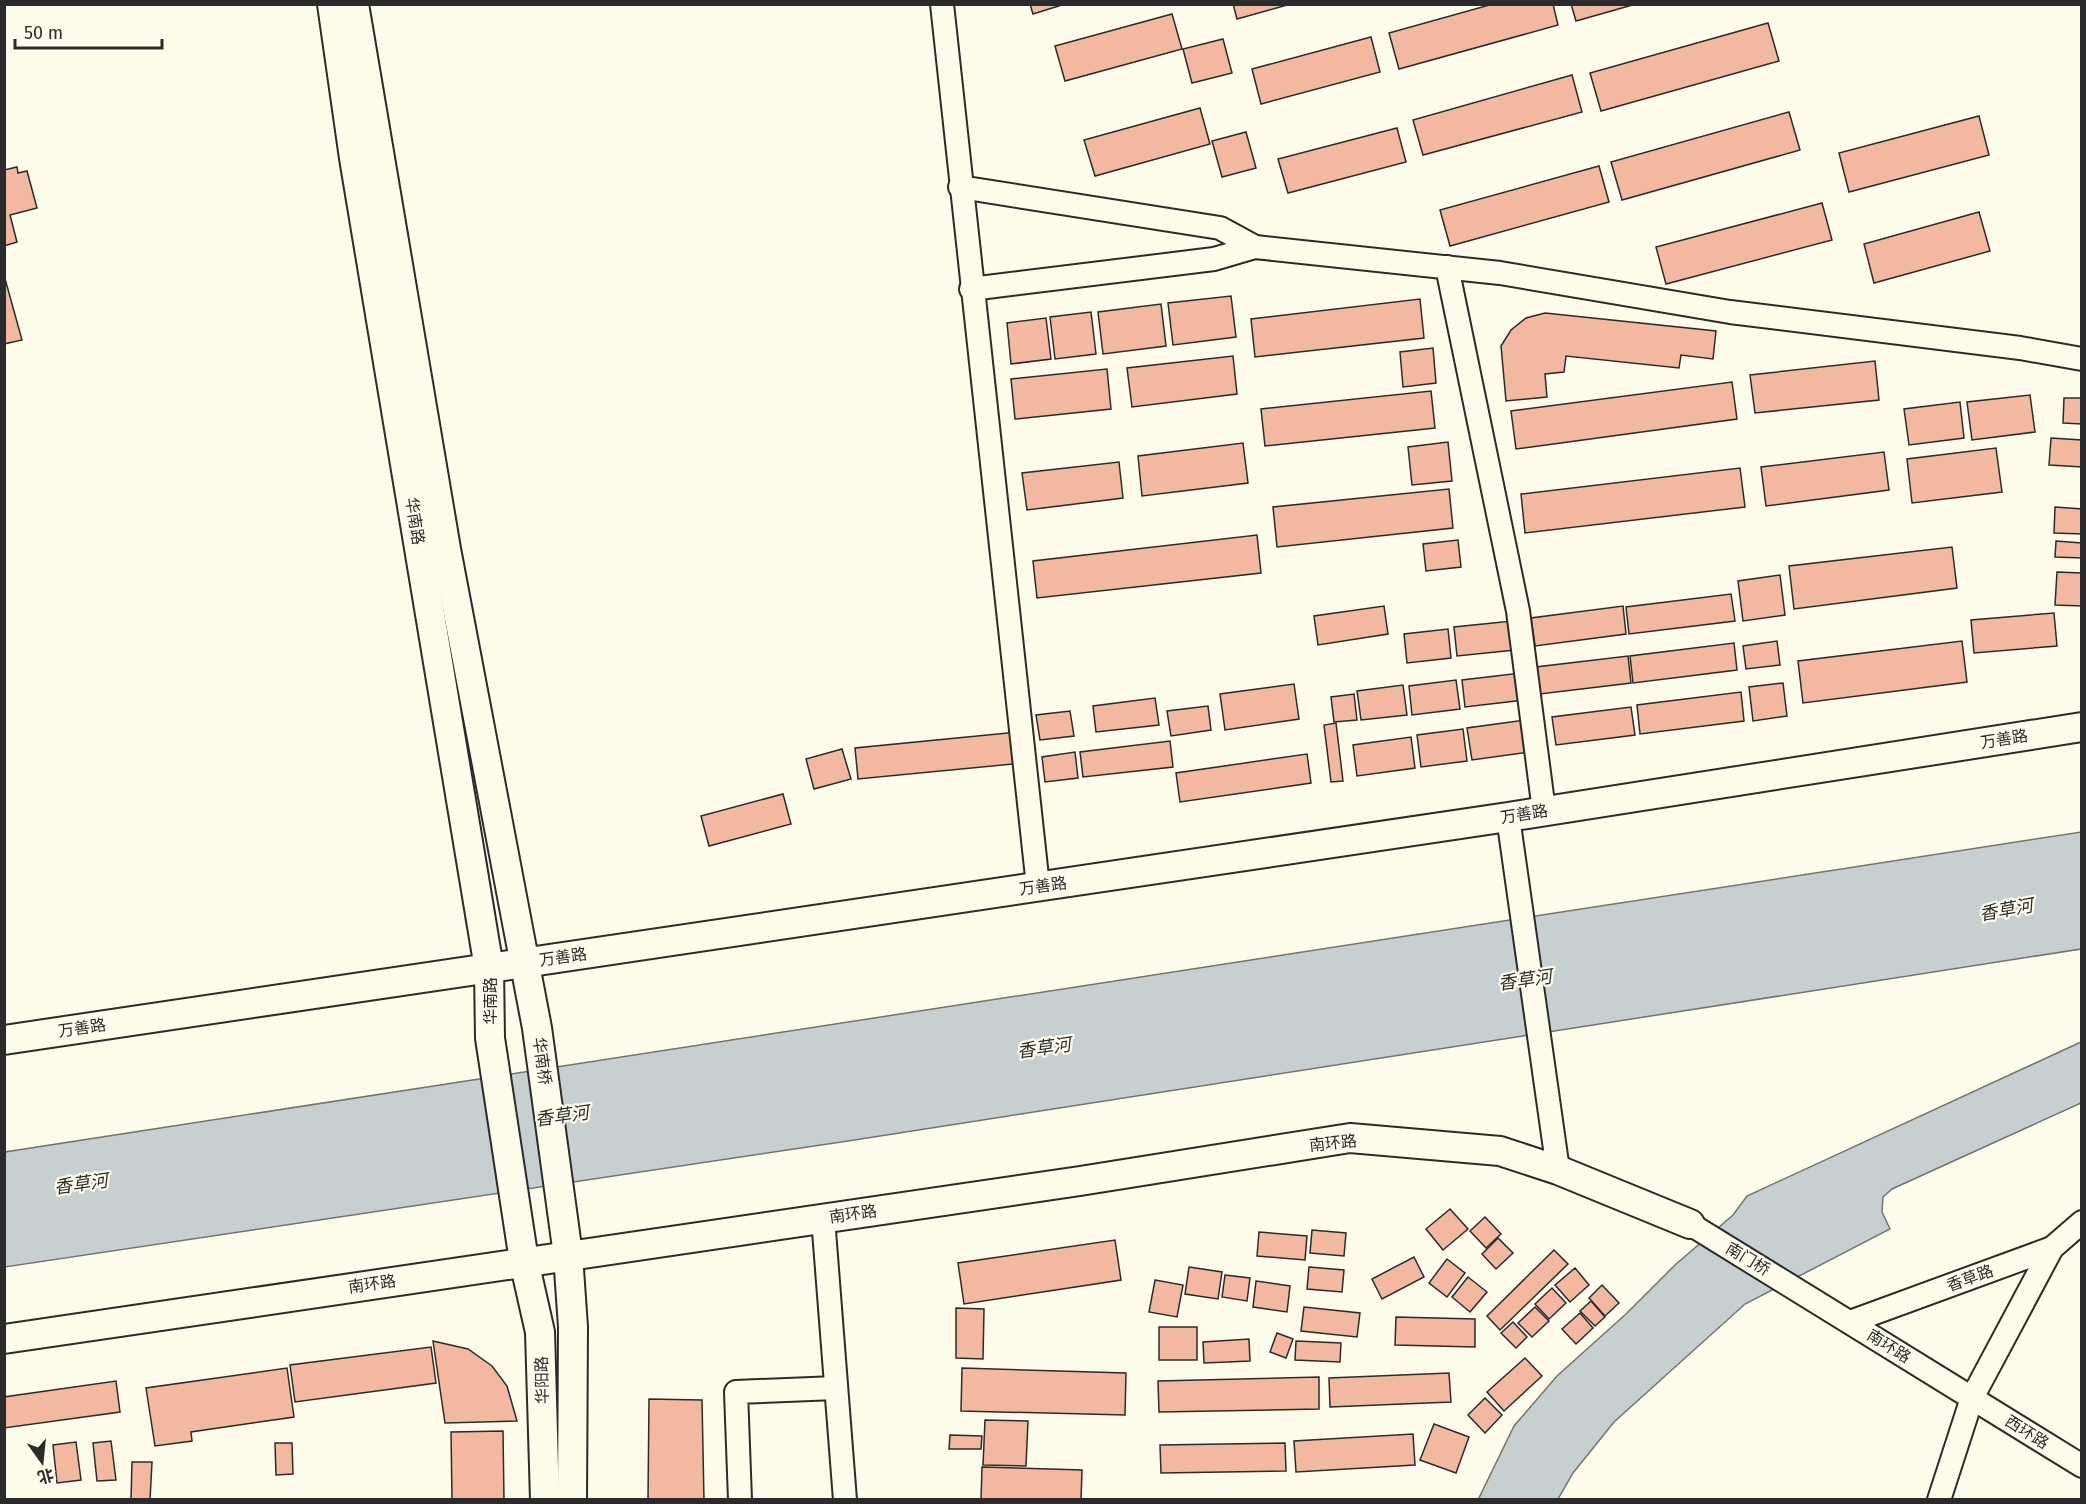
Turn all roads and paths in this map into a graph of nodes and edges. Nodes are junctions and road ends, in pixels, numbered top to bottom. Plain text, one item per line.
1 (332, 4) edge
2 (354, 4) edge
3 (942, 4) edge
4 (960, 187) junction
5 (1255, 247) junction
6 (1447, 267) junction
7 (972, 289) junction
8 (2082, 359) edge
9 (2082, 727) edge
10 (1544, 811) junction
11 (1508, 816) junction
12 (1038, 886) junction
13 (525, 963) junction
14 (489, 968) junction
15 (537, 1028) joint
16 (4, 1040) edge
17 (1558, 1170) junction
18 (823, 1218) junction
19 (2082, 1222) edge
20 (1690, 1224) joint
21 (2052, 1248) junction
22 (568, 1255) junction
23 (524, 1261) junction
24 (1806, 1294) joint
25 (1850, 1322) junction
26 (4, 1339) edge
27 (836, 1388) junction
28 (1972, 1398) junction
29 (2082, 1466) edge
30 (545, 1500) edge
31 (572, 1500) edge
32 (740, 1500) edge
33 (845, 1500) edge
34 (1939, 1500) edge

1 - 14 main road, 华南路
2 - 13 main road, 华南路
3 - 4 street
4 - 5 street
4 - 7 street
5 - 6 street
5 - 7 street
6 - 8 street
6 - 10 street
7 - 12 street
9 - 10 main road, 万善路
10 - 11 main road, 万善路
11 - 12 main road, 万善路
11 - 17 street
12 - 13 main road, 万善路
13 - 14 main road, 万善路
13 - 15 main road, 华南路
14 - 16 main road, 万善路
14 - 23 main road, 华南路
15 - 22 main road, 华南桥
17 - 18 main road, 南环路
17 - 20 main road, 南环路
18 - 22 main road, 南环路
18 - 27 street
19 - 21 street, 香草路
20 - 24 street, 南门桥
21 - 25 street, 香草路
21 - 28 street
22 - 23 main road, 南环路
22 - 31 main road
23 - 26 main road, 南环路
23 - 30 main road, 华阳路
24 - 25 street, 南环路
25 - 28 street, 南环路
27 - 32 street
27 - 33 street
28 - 29 street, 西环路
28 - 34 street

